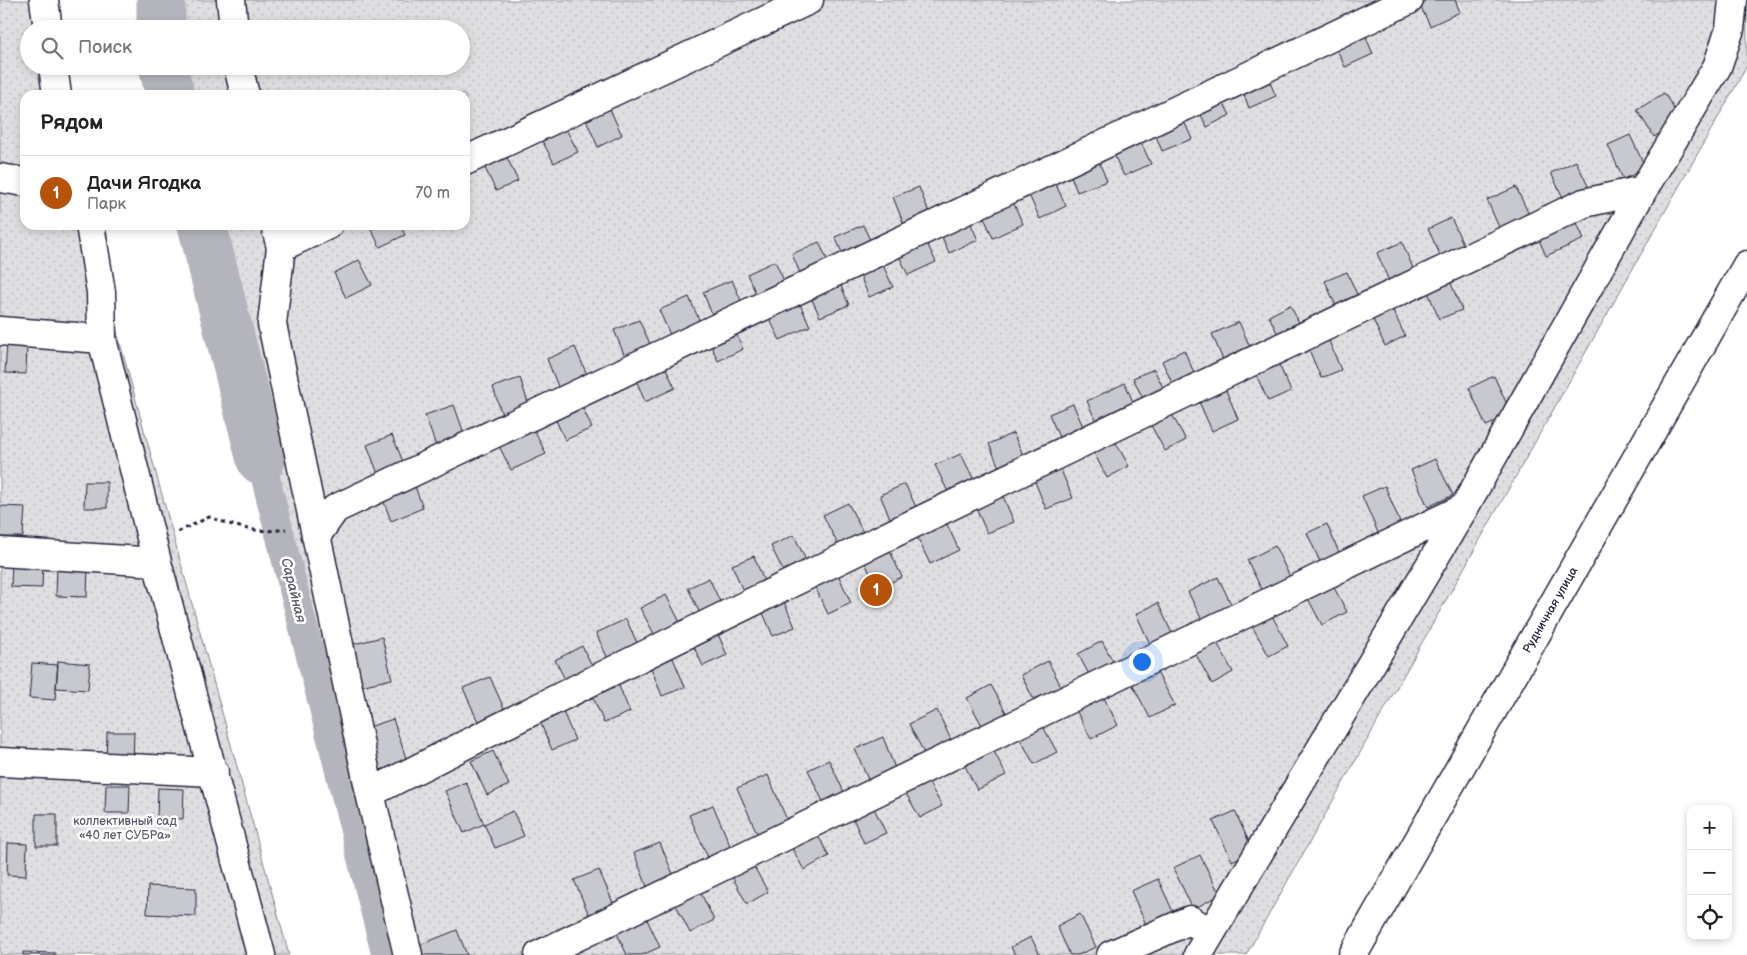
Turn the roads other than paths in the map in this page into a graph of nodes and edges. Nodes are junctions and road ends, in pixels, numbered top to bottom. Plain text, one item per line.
1 (44, 0) edge
2 (809, 0) edge
3 (1408, 0) edge
4 (1733, 0) edge
5 (47, 20) edge
6 (54, 75) edge
7 (240, 75) edge
8 (56, 90) edge
9 (244, 90) edge
10 (470, 159) edge
11 (0, 178) edge
12 (20, 181) edge
13 (1644, 190) junction
14 (91, 230) edge
15 (305, 230) edge
16 (278, 236) edge
17 (1747, 265) edge
18 (0, 331) edge
19 (102, 339) junction
20 (1464, 508) junction
21 (316, 536) junction
22 (0, 552) edge
23 (157, 562) junction
24 (0, 762) edge
25 (214, 772) junction
26 (370, 793) junction
27 (1205, 944) edge
28 (261, 955) edge
29 (408, 955) edge
30 (539, 955) edge
31 (1110, 955) edge
32 (1353, 955) edge

1 - 5 main road
2 - 10 main road
3 - 21 main road
4 - 13 main road
6 - 8 main road
7 - 9 main road
11 - 12 main road
13 - 20 main road
13 - 26 main road
14 - 19 main road
15 - 16 main road
16 - 21 main road
17 - 32 main road, Рудничная улица
18 - 19 main road
19 - 23 main road
20 - 27 main road
20 - 30 main road
21 - 26 main road
22 - 23 main road
23 - 25 main road
24 - 25 main road
25 - 28 main road
26 - 29 main road
27 - 31 main road

